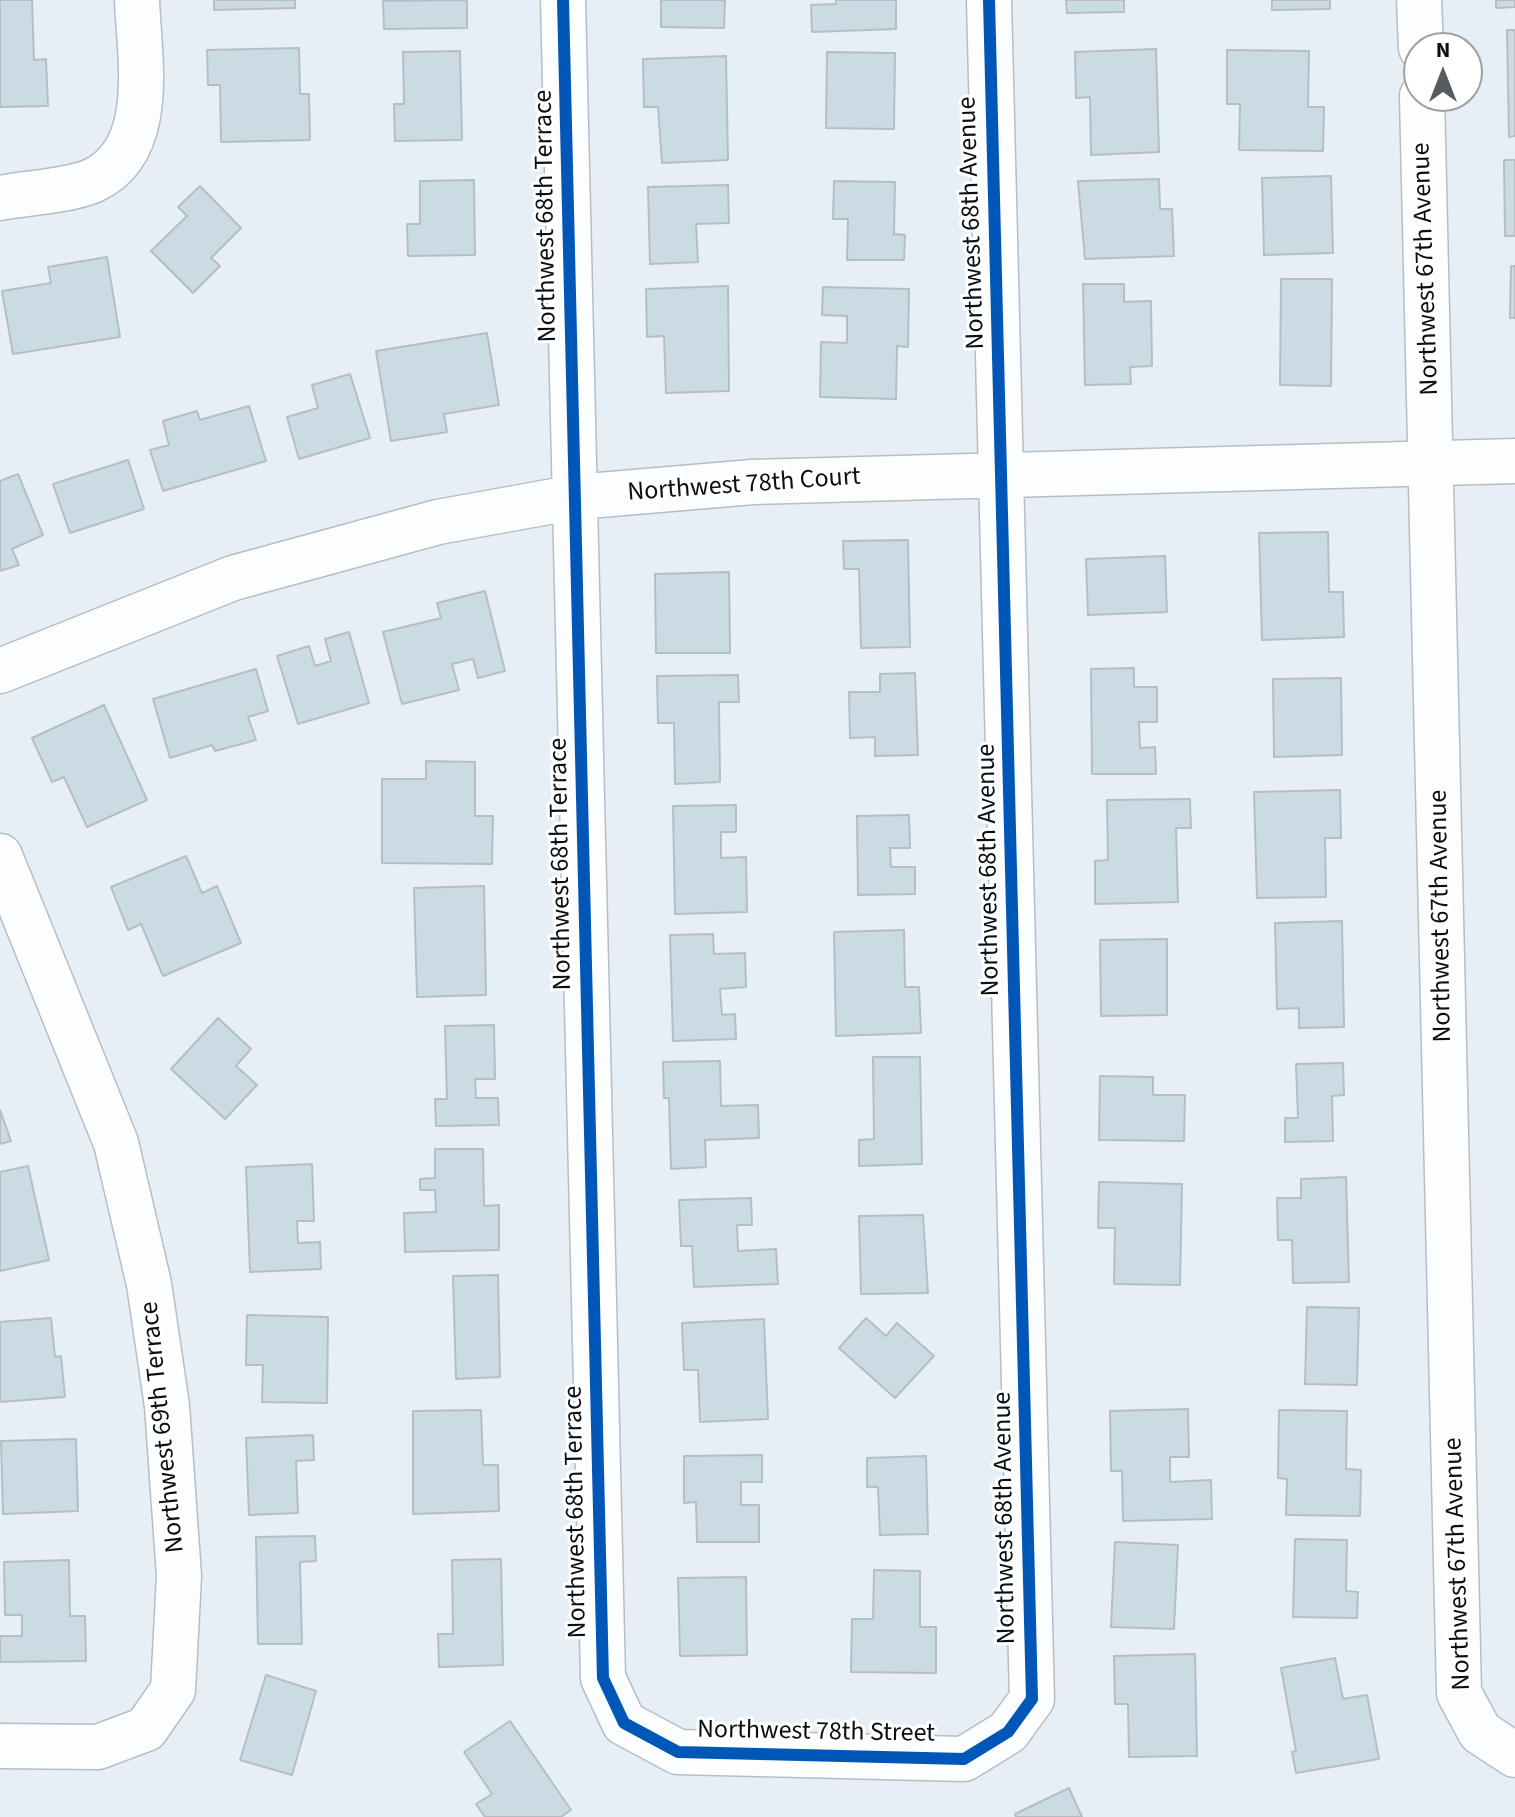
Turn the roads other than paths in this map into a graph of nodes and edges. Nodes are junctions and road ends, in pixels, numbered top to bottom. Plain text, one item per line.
1 (137, 0) edge
2 (563, 0) edge
3 (989, 0) edge
4 (1419, 0) edge
5 (1420, 32) edge
6 (1422, 112) edge
7 (0, 198) edge
8 (1432, 461) junction
9 (1515, 461) edge
10 (1002, 474) junction
11 (576, 497) junction
12 (0, 671) edge
13 (0, 856) edge
14 (624, 1723) joint
15 (1008, 1732) joint
16 (1498, 1743) edge
17 (0, 1746) edge

1 - 7 street
2 - 11 street, Northwest 68th Terrace
3 - 10 street, Northwest 68th Avenue
4 - 5 street
6 - 8 street, Northwest 67th Avenue
8 - 9 street, Northwest 78th Court
8 - 10 street, Northwest 78th Court
8 - 16 street, Northwest 67th Avenue
10 - 11 street, Northwest 78th Court
10 - 15 street, Northwest 68th Avenue
11 - 12 street, Northwest 78th Court
11 - 14 street, Northwest 68th Terrace
13 - 17 street, Northwest 69th Terrace
14 - 15 street, Northwest 78th Street

